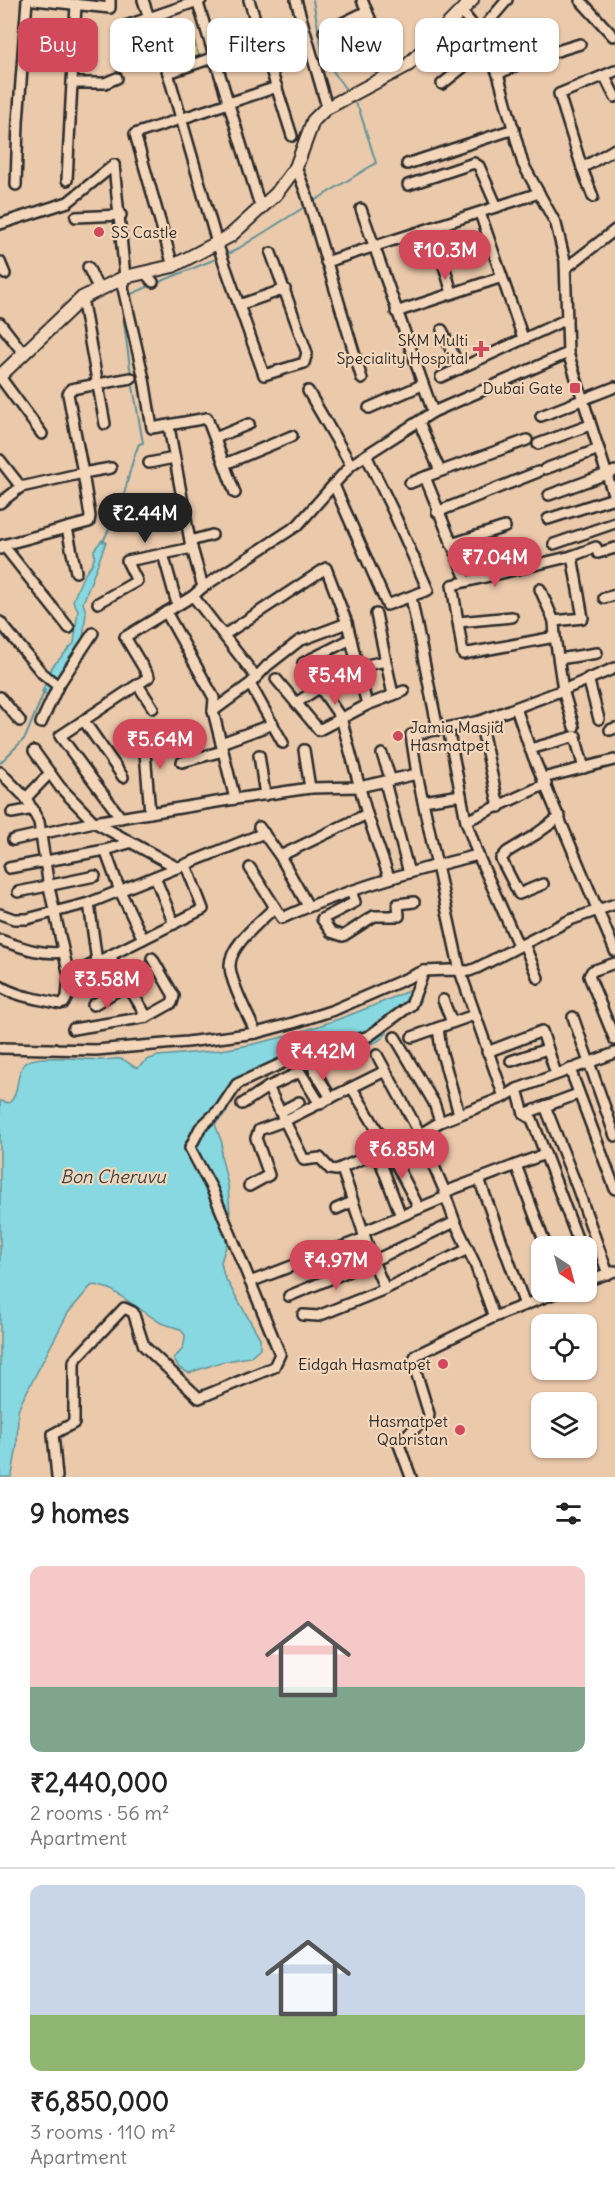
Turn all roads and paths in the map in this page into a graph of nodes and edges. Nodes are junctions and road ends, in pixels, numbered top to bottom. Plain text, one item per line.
1 (27, 0) edge
2 (34, 0) edge
3 (110, 0) edge
4 (143, 0) edge
5 (198, 0) edge
6 (249, 0) edge
7 (296, 0) edge
8 (362, 0) edge
9 (472, 0) edge
10 (507, 0) edge
11 (580, 0) edge
12 (76, 4) junction
13 (367, 11) junction
14 (462, 12) junction
15 (149, 18) edge
16 (152, 18) edge
17 (353, 18) edge
18 (467, 18) edge
19 (492, 18) edge
20 (207, 30) edge
21 (613, 36) dead end
22 (580, 44) dead end
23 (559, 50) edge
24 (207, 60) edge
25 (615, 71) edge
26 (220, 72) edge
27 (457, 72) edge
28 (502, 72) edge
29 (168, 73) joint
30 (393, 74) junction
31 (498, 74) joint
32 (605, 77) junction
33 (117, 78) dead end
34 (72, 83) junction
35 (442, 84) dead end
36 (277, 87) junction
37 (615, 98) edge
38 (230, 103) junction
39 (331, 106) junction
40 (180, 121) junction
41 (514, 129) junction
42 (292, 136) dead end
43 (615, 150) edge
44 (407, 164) dead end
45 (296, 167) junction
46 (582, 168) junction
47 (67, 180) dead end
48 (16, 185) dead end
49 (408, 185) dead end
50 (539, 193) junction
51 (593, 197) dead end
52 (260, 206) junction
53 (497, 207) junction
54 (361, 209) dead end
55 (480, 213) junction
56 (121, 215) junction
57 (76, 218) dead end
58 (0, 224) edge
59 (433, 228) junction
60 (615, 230) edge
61 (218, 248) junction
62 (373, 248) junction
63 (272, 252) dead end
64 (0, 262) edge
65 (326, 262) junction
66 (173, 266) junction
67 (88, 267) dead end
68 (566, 268) junction
69 (5, 273) dead end
70 (501, 277) junction
71 (124, 283) junction
72 (285, 289) junction
73 (99, 290) junction
74 (452, 293) junction
75 (82, 298) junction
76 (239, 305) junction
77 (396, 312) junction
78 (567, 319) junction
79 (0, 323) edge
80 (442, 330) dead end
81 (523, 339) junction
82 (568, 352) junction
83 (24, 354) junction
84 (460, 369) junction
85 (0, 377) edge
86 (441, 377) dead end
87 (131, 378) dead end
88 (362, 379) dead end
89 (98, 384) junction
90 (422, 385) junction
91 (388, 387) dead end
92 (615, 387) edge
93 (308, 391) dead end
94 (392, 398) junction
95 (583, 400) junction
96 (369, 408) dead end
97 (433, 412) junction
98 (541, 417) dead end
99 (419, 422) junction
100 (105, 424) dead end
101 (249, 424) dead end
102 (590, 425) junction
103 (169, 427) junction
104 (42, 434) dead end
105 (292, 436) dead end
106 (215, 438) junction
107 (527, 440) dead end
108 (538, 444) dead end
109 (599, 449) junction
110 (366, 455) junction
111 (174, 458) junction
112 (0, 460) edge
113 (149, 463) dead end
114 (225, 464) junction
115 (351, 465) junction
116 (111, 468) dead end
117 (440, 471) junction
118 (611, 472) edge
119 (83, 473) junction
120 (425, 477) junction
121 (410, 483) dead end
122 (334, 485) junction
123 (21, 487) junction
124 (235, 493) dead end
125 (549, 495) dead end
126 (615, 499) edge
127 (183, 502) junction
128 (0, 503) edge
129 (138, 510) dead end
130 (437, 512) junction
131 (548, 519) dead end
132 (615, 523) edge
133 (505, 527) dead end
134 (67, 528) junction
135 (212, 535) dead end
136 (452, 544) junction
137 (554, 544) dead end
138 (191, 545) junction
139 (2, 547) edge
140 (615, 548) edge
141 (163, 554) junction
142 (572, 555) junction
143 (76, 572) dead end
144 (464, 574) dead end
145 (203, 587) junction
146 (540, 589) dead end
147 (615, 595) edge
148 (193, 596) junction
149 (411, 597) junction
150 (604, 598) dead end
151 (98, 603) dead end
152 (177, 604) junction
153 (166, 612) junction
154 (376, 614) dead end
155 (512, 617) dead end
156 (554, 621) junction
157 (0, 622) edge
158 (458, 622) junction
159 (347, 623) junction
160 (69, 628) dead end
161 (93, 633) dead end
162 (224, 635) junction
163 (555, 637) junction
164 (351, 639) junction
165 (597, 653) dead end
166 (559, 659) junction
167 (385, 661) junction
168 (358, 667) junction
169 (615, 668) edge
170 (588, 678) junction
171 (276, 679) dead end
172 (253, 681) junction
173 (138, 685) junction
174 (58, 686) junction
175 (319, 688) junction
176 (563, 690) junction
177 (404, 691) dead end
178 (393, 695) junction
179 (0, 697) edge
180 (297, 703) junction
181 (367, 705) junction
182 (153, 708) dead end
183 (516, 708) junction
184 (213, 711) junction
185 (341, 718) junction
186 (599, 719) dead end
187 (20, 721) dead end
188 (84, 721) junction
189 (480, 721) junction
190 (41, 723) dead end
191 (273, 724) junction
192 (143, 728) dead end
193 (448, 728) junction
194 (438, 730) junction
195 (575, 734) junction
196 (283, 743) dead end
197 (222, 747) junction
198 (530, 748) junction
199 (304, 750) dead end
200 (34, 751) dead end
201 (382, 754) dead end
202 (259, 755) dead end
203 (615, 761) edge
204 (182, 762) dead end
205 (584, 768) junction
206 (50, 773) junction
207 (417, 774) junction
208 (123, 777) dead end
209 (2, 778) edge
210 (388, 781) junction
211 (544, 781) junction
212 (359, 787) junction
213 (310, 789) junction
214 (266, 795) junction
215 (461, 795) junction
216 (26, 798) junction
217 (235, 799) junction
218 (423, 801) junction
219 (499, 807) junction
220 (33, 809) junction
221 (12, 813) dead end
222 (150, 813) junction
223 (366, 814) junction
224 (560, 817) junction
225 (121, 818) junction
226 (466, 821) junction
227 (94, 822) junction
228 (41, 834) junction
229 (14, 840) dead end
230 (129, 843) junction
231 (105, 850) junction
232 (478, 855) junction
233 (280, 856) junction
234 (45, 860) junction
235 (437, 864) junction
236 (182, 866) junction
237 (9, 868) dead end
238 (250, 868) dead end
239 (409, 873) junction
240 (95, 876) dead end
241 (154, 877) junction
242 (389, 877) junction
243 (543, 884) dead end
244 (49, 887) junction
245 (120, 891) junction
246 (351, 891) junction
247 (18, 892) dead end
248 (414, 902) dead end
249 (89, 903) junction
250 (615, 904) edge
251 (308, 906) junction
252 (275, 907) junction
253 (599, 910) junction
254 (54, 912) junction
255 (0, 914) edge
256 (174, 924) junction
257 (0, 939) edge
258 (143, 939) junction
259 (521, 945) junction
260 (615, 951) edge
261 (63, 952) junction
262 (110, 956) junction
263 (152, 958) dead end
264 (97, 962) junction
265 (615, 963) edge
266 (424, 971) junction
267 (460, 971) junction
268 (69, 976) junction
269 (538, 978) dead end
270 (127, 985) junction
271 (0, 986) edge
272 (443, 1000) dead end
273 (93, 1005) dead end
274 (474, 1015) junction
275 (147, 1017) junction
276 (573, 1017) dead end
277 (452, 1022) junction
278 (438, 1028) junction
279 (73, 1029) dead end
280 (256, 1033) junction
281 (395, 1037) dead end
282 (412, 1037) dead end
283 (615, 1040) edge
284 (0, 1048) edge
285 (546, 1049) junction
286 (487, 1052) junction
287 (615, 1053) edge
288 (377, 1055) dead end
289 (511, 1061) dead end
290 (589, 1062) junction
291 (570, 1069) junction
292 (314, 1070) dead end
293 (386, 1071) junction
294 (556, 1074) junction
295 (268, 1087) junction
296 (352, 1088) junction
297 (517, 1089) junction
298 (578, 1094) junction
299 (504, 1097) junction
300 (331, 1098) junction
301 (299, 1102) dead end
302 (242, 1104) dead end
303 (320, 1104) junction
304 (545, 1106) junction
305 (459, 1114) junction
306 (524, 1114) junction
307 (282, 1117) junction
308 (440, 1122) junction
309 (420, 1134) junction
310 (615, 1136) edge
311 (388, 1148) junction
312 (377, 1153) junction
313 (545, 1154) junction
314 (516, 1165) junction
315 (342, 1169) junction
316 (479, 1179) junction
317 (249, 1186) dead end
318 (615, 1189) edge
319 (445, 1194) junction
320 (352, 1202) junction
321 (419, 1208) junction
322 (336, 1209) dead end
323 (401, 1216) junction
324 (454, 1222) junction
325 (364, 1235) junction
326 (542, 1236) edge
327 (576, 1236) edge
328 (468, 1249) junction
329 (373, 1261) junction
330 (611, 1273) edge
331 (250, 1282) junction
332 (385, 1289) junction
333 (289, 1296) dead end
334 (533, 1302) edge
335 (525, 1305) junction
336 (303, 1315) dead end
337 (494, 1317) junction
338 (57, 1477) edge
339 (411, 1477) edge

1 - 48 street
2 - 12 street
3 - 12 street
4 - 15 street
5 - 16 street
5 - 20 street
6 - 36 street
7 - 39 street
8 - 13 street
9 - 14 main road
10 - 19 street
11 - 21 street
12 - 34 street
13 - 17 street
13 - 30 street
14 - 18 street
14 - 30 main road
22 - 23 street
24 - 29 street
25 - 32 street
26 - 38 street
27 - 35 street
28 - 31 street
29 - 40 street
30 - 39 main road
31 - 41 street
32 - 37 street
32 - 46 street
33 - 34 street
34 - 47 street
36 - 38 street
36 - 42 street
38 - 40 street
38 - 52 street
39 - 45 main road
40 - 61 street
40 - 66 street
41 - 44 street
41 - 50 street
43 - 46 street
45 - 52 main road
45 - 65 street
46 - 51 street
49 - 53 street
50 - 53 street
50 - 68 street
52 - 61 main road
53 - 55 street
54 - 62 street
55 - 59 street
55 - 70 street
56 - 57 street
56 - 58 street
56 - 71 street
59 - 62 street
59 - 74 street
60 - 68 street
61 - 66 main road
61 - 76 street
62 - 65 street
62 - 77 street
63 - 72 street
64 - 69 street
65 - 88 street
66 - 71 main road
67 - 73 street
68 - 78 street
70 - 74 street
70 - 81 street
71 - 73 main road
71 - 103 street
72 - 76 street
72 - 76 street
73 - 75 main road
74 - 77 street
75 - 83 main road
75 - 89 street
77 - 90 street
78 - 81 street
78 - 82 street
79 - 83 street
80 - 84 street
81 - 84 street
82 - 95 street
82 - 97 street
83 - 85 main road
84 - 86 street
85 - 104 street
87 - 89 street
89 - 100 street
89 - 119 street
90 - 94 street
90 - 97 street
91 - 94 street
92 - 95 street
93 - 115 street
94 - 96 street
95 - 98 street
95 - 102 street
97 - 99 street
99 - 110 street
99 - 117 street
101 - 106 street
102 - 108 street
102 - 109 street
103 - 106 street
103 - 111 street
105 - 114 street
106 - 114 street
107 - 117 street
109 - 118 street
109 - 130 street
110 - 115 street
110 - 149 street
111 - 113 street
111 - 127 street
112 - 123 street
114 - 124 street
115 - 122 street
116 - 119 street
117 - 120 street
118 - 125 street
118 - 126 street
119 - 123 street
119 - 134 street
120 - 121 street
120 - 130 street
122 - 145 street
122 - 149 street
123 - 128 street
126 - 131 street
127 - 129 street
127 - 138 street
130 - 136 street
132 - 137 street
133 - 136 street
134 - 139 street
134 - 143 street
135 - 138 street
136 - 144 street
138 - 141 street
138 - 145 street
139 - 160 street
140 - 142 street
141 - 151 street
141 - 152 street
142 - 156 street
142 - 158 street
145 - 148 street
146 - 156 street
147 - 150 street
148 - 152 street
148 - 162 street
149 - 194 street
152 - 153 street
153 - 173 street
153 - 184 street
154 - 167 street
155 - 158 street
156 - 163 street
157 - 174 street
158 - 163 street
159 - 162 street
159 - 164 street
159 - 172 street
161 - 174 street
162 - 172 street
163 - 166 street
164 - 168 street
164 - 175 street
165 - 166 street
166 - 176 street
167 - 168 street
167 - 178 street
168 - 175 street
168 - 181 street
169 - 170 street
170 - 176 street
170 - 186 street
171 - 180 street
172 - 184 street
172 - 191 street
173 - 182 street
173 - 188 street
174 - 190 street
175 - 180 street
175 - 185 street
176 - 183 street
176 - 195 street
177 - 178 street
178 - 181 street
179 - 187 street
180 - 185 street
181 - 185 street
183 - 189 street
183 - 198 street
184 - 197 street
185 - 212 street
188 - 208 street
188 - 225 street
189 - 193 street
189 - 219 street
191 - 196 street
191 - 197 street
192 - 222 street
193 - 194 street
193 - 215 street
194 - 207 street
195 - 198 street
195 - 205 street
197 - 204 street
197 - 217 street
198 - 211 street
199 - 213 street
200 - 206 street
201 - 210 street
202 - 214 street
203 - 205 street
205 - 211 street
206 - 216 street
206 - 227 street
207 - 210 street
207 - 218 street
209 - 216 street
210 - 212 street
210 - 239 street
211 - 219 street
211 - 224 street
212 - 213 street
212 - 223 street
213 - 214 street
214 - 217 street
215 - 218 street
215 - 226 street
216 - 220 street
217 - 222 street
218 - 235 street
219 - 226 street
220 - 221 street
220 - 228 street
222 - 225 street
223 - 233 street
223 - 242 street
224 - 243 street
224 - 253 street
225 - 227 street
226 - 232 street
227 - 228 street
227 - 230 street
228 - 229 street
228 - 234 street
230 - 231 street
230 - 236 street
231 - 234 street
231 - 245 street
232 - 235 street
232 - 259 street
233 - 236 street
233 - 251 street
234 - 237 street
234 - 244 street
235 - 239 street
235 - 267 street
236 - 241 street
236 - 256 street
238 - 252 street
239 - 242 street
240 - 244 street
241 - 245 street
241 - 256 street
242 - 246 street
244 - 247 street
244 - 254 street
245 - 249 street
245 - 258 street
246 - 248 street
246 - 251 street
249 - 254 street
249 - 264 street
250 - 253 street
251 - 252 street
252 - 280 street
253 - 259 street
253 - 260 street
254 - 255 street
254 - 261 street
256 - 258 street
257 - 261 street
258 - 262 street
259 - 267 street
259 - 269 street
261 - 268 street
262 - 264 street
262 - 270 street
263 - 275 street
264 - 268 street
265 - 283 street
266 - 267 street
266 - 280 street
266 - 331 street
267 - 274 street
268 - 271 street
270 - 273 street
270 - 275 street
272 - 277 street
274 - 277 street
274 - 286 street
275 - 279 street
276 - 290 street
277 - 278 street
278 - 282 street
278 - 305 street
280 - 284 street
281 - 308 street
285 - 286 street
285 - 289 street
285 - 294 street
286 - 299 street
287 - 290 street
288 - 293 street
290 - 291 street
290 - 310 street
291 - 294 street
291 - 298 street
292 - 300 street
293 - 296 street
293 - 309 street
294 - 297 street
295 - 302 street
295 - 303 street
295 - 307 street
296 - 300 street
296 - 311 street
297 - 299 street
297 - 306 street
298 - 304 street
298 - 318 street
299 - 305 street
300 - 303 street
301 - 307 street
303 - 307 street
304 - 306 street
304 - 330 street
305 - 308 street
306 - 313 street
307 - 315 street
307 - 317 street
308 - 309 street
309 - 311 street
309 - 319 street
311 - 312 street
311 - 321 street
312 - 315 street
312 - 323 street
313 - 314 street
313 - 327 street
314 - 316 street
314 - 326 street
315 - 320 street
316 - 319 street
316 - 335 street
319 - 321 street
319 - 324 street
320 - 322 street
320 - 325 street
321 - 323 street
323 - 325 street
324 - 328 street
324 - 329 street
325 - 329 street
325 - 331 street
328 - 332 street
328 - 337 street
329 - 332 street
329 - 333 street
331 - 338 street
332 - 336 street
334 - 335 street
335 - 337 street
337 - 339 street

